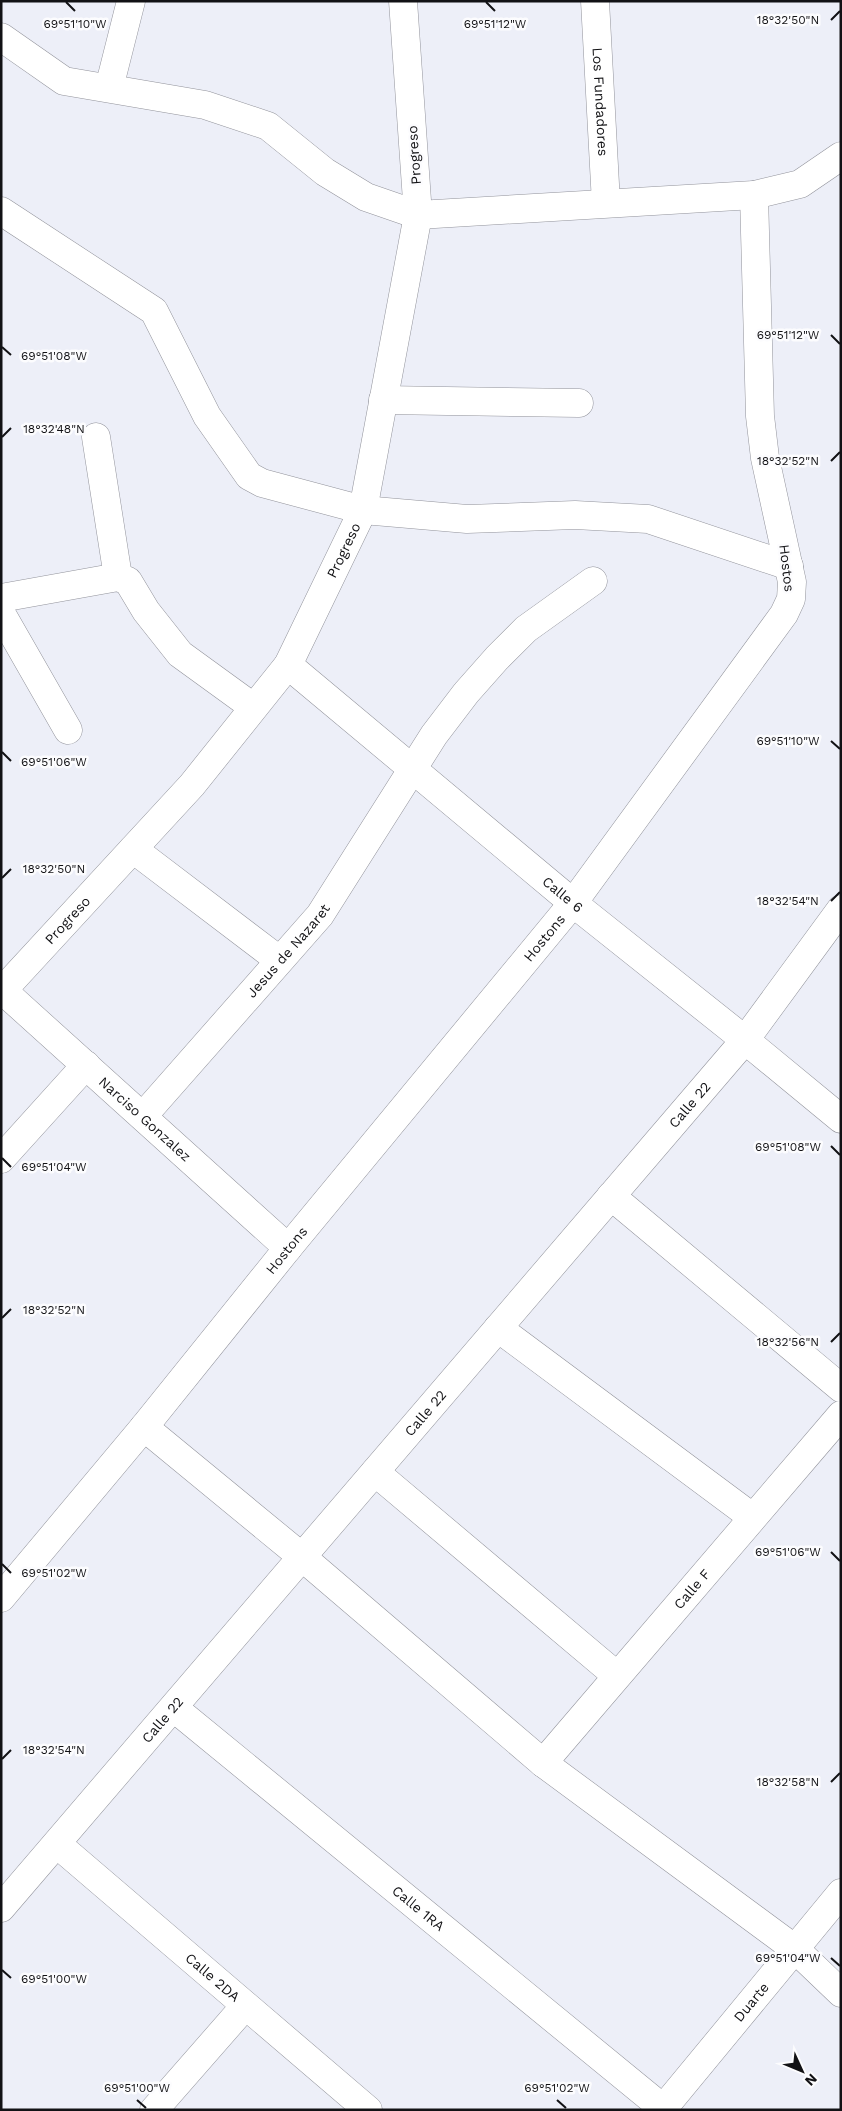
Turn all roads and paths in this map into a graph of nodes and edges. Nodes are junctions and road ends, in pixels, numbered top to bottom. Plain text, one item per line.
1 (131, 1) edge
2 (403, 1) edge
3 (595, 1) edge
4 (1, 37) edge
5 (109, 88) junction
6 (841, 156) edge
7 (754, 195) junction
8 (606, 203) junction
9 (1, 210) edge
10 (418, 216) junction
11 (383, 400) junction
12 (580, 403) dead end
13 (96, 437) dead end
14 (363, 510) junction
15 (789, 566) junction
16 (118, 577) junction
17 (593, 581) dead end
18 (1, 598) edge
19 (1, 613) edge
20 (288, 665) junction
21 (253, 708) junction
22 (68, 730) dead end
23 (412, 770) junction
24 (133, 849) junction
25 (573, 903) junction
26 (841, 910) edge
27 (279, 960) junction
28 (2, 990) edge
29 (745, 1040) junction
30 (86, 1065) junction
31 (143, 1116) junction
32 (841, 1119) edge
33 (1, 1159) edge
34 (611, 1196) junction
35 (288, 1248) junction
36 (498, 1328) junction
37 (841, 1388) edge
38 (841, 1415) edge
39 (144, 1427) junction
40 (375, 1472) junction
41 (752, 1517) junction
42 (302, 1557) junction
43 (1, 1598) edge
44 (616, 1675) junction
45 (174, 1708) junction
46 (542, 1763) junction
47 (57, 1844) junction
48 (841, 1893) edge
49 (1, 1908) edge
50 (795, 1949) junction
51 (841, 1993) edge
52 (246, 2006) junction
53 (663, 2109) edge
54 (154, 2110) edge
55 (368, 2110) edge

1 - 5 street
2 - 10 street, Progreso
3 - 8 street, Los Fundadores
4 - 5 street
5 - 10 street
6 - 7 street
7 - 8 street
7 - 15 street, Hostos
8 - 10 street
9 - 14 street
10 - 11 street, Progreso
11 - 12 street
11 - 14 street, Progreso
13 - 16 street
14 - 15 street
14 - 20 street, Progreso
15 - 25 street, Hostos
16 - 18 street
16 - 21 street
17 - 23 street, Jesus de Nazaret
19 - 22 street
20 - 21 street, Progreso
20 - 23 street, Calle 6
21 - 24 street, Progreso
23 - 25 street, Calle 6
23 - 27 street, Jesus de Nazaret
24 - 27 street
24 - 28 street, Progreso
25 - 29 street, Calle 6
25 - 35 street, Hostons
26 - 29 street, Calle 22
27 - 31 street, Jesus de Nazaret
28 - 30 street, Narciso Gonzalez
29 - 32 street, Calle 6
29 - 34 street, Calle 22
30 - 31 street, Narciso Gonzalez
30 - 33 street
31 - 35 street, Narciso Gonzalez
34 - 36 street, Calle 22
34 - 37 street
35 - 39 street, Hostons
36 - 40 street, Calle 22
36 - 41 street
38 - 41 street, Calle F
39 - 42 street
39 - 43 street, Hostons
40 - 42 street, Calle 22
40 - 44 street
41 - 44 street, Calle F
42 - 45 street, Calle 22
42 - 46 street
44 - 46 street, Calle F
45 - 47 street, Calle 22
45 - 53 street, Calle 1RA
46 - 50 street
47 - 49 street, Calle 22
47 - 52 street, Calle 2DA
48 - 50 street, Duarte
50 - 51 street
50 - 53 street, Duarte
52 - 54 street
52 - 55 street, Calle 2DA

